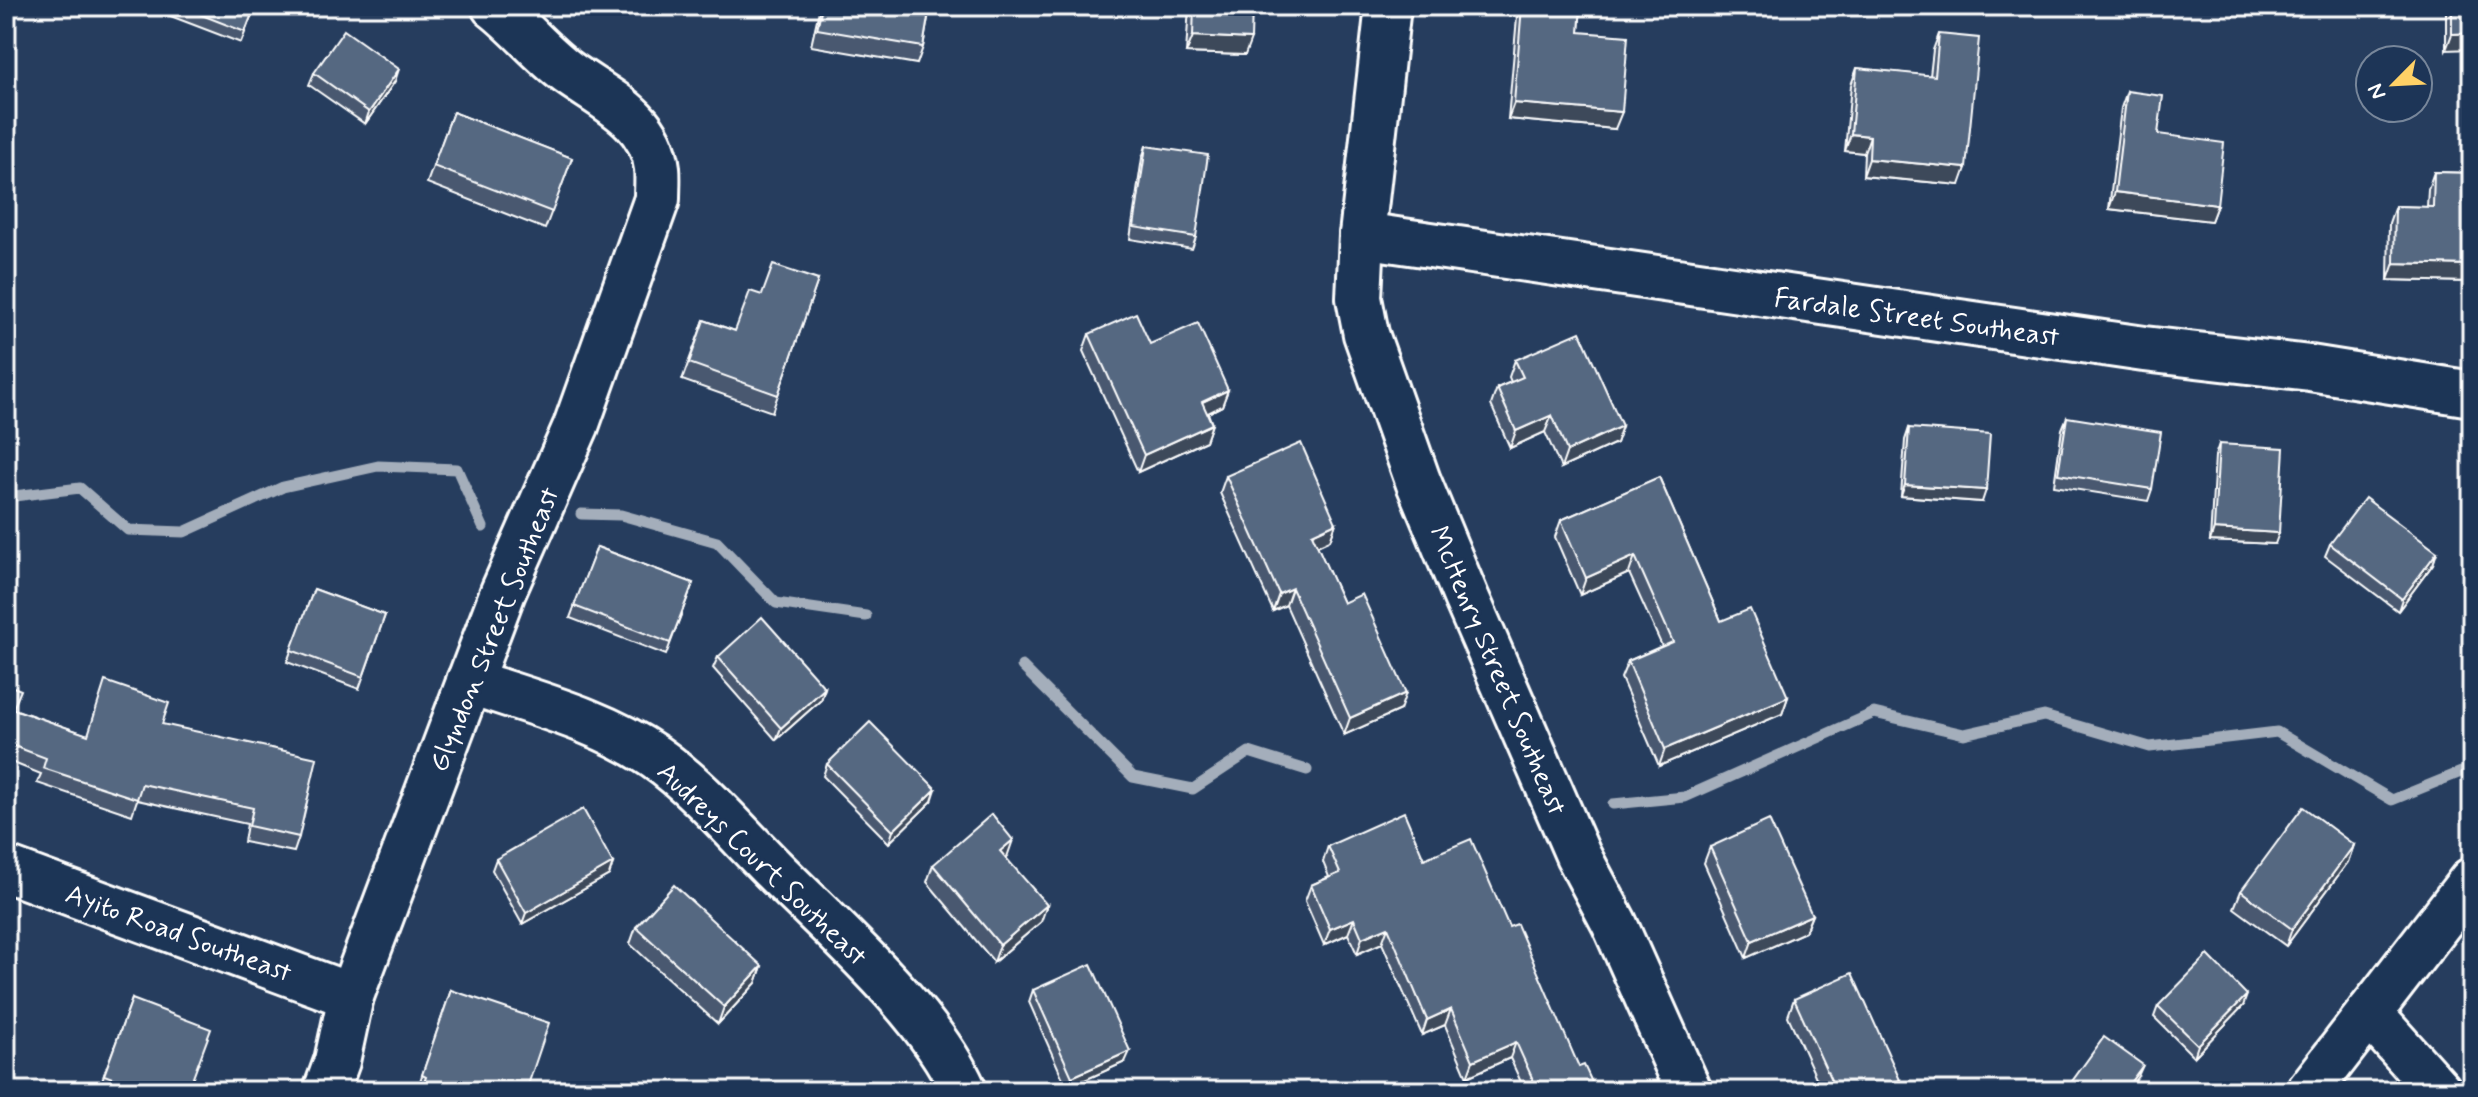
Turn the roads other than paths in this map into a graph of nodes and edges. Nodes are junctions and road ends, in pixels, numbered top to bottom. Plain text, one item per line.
1 (494, 6) edge
2 (1388, 6) edge
3 (1362, 235) junction
4 (2472, 394) edge
5 (469, 681) junction
6 (6, 869) edge
7 (2472, 880) edge
8 (351, 996) junction
9 (2369, 1013) junction
10 (326, 1091) edge
11 (964, 1091) edge
12 (1689, 1091) edge
13 (2309, 1091) edge
14 (2439, 1091) edge

1 - 5 street, Glyndon Street Southeast
2 - 3 street, McHenry Street Southeast
3 - 4 street, Fardale Street Southeast
3 - 12 street, McHenry Street Southeast
5 - 8 street, Glyndon Street Southeast
5 - 11 street, Audreys Court Southeast
6 - 8 street, Ayito Road Southeast
7 - 9 street
8 - 10 street, Glyndon Street Southeast
9 - 13 street
9 - 14 street

